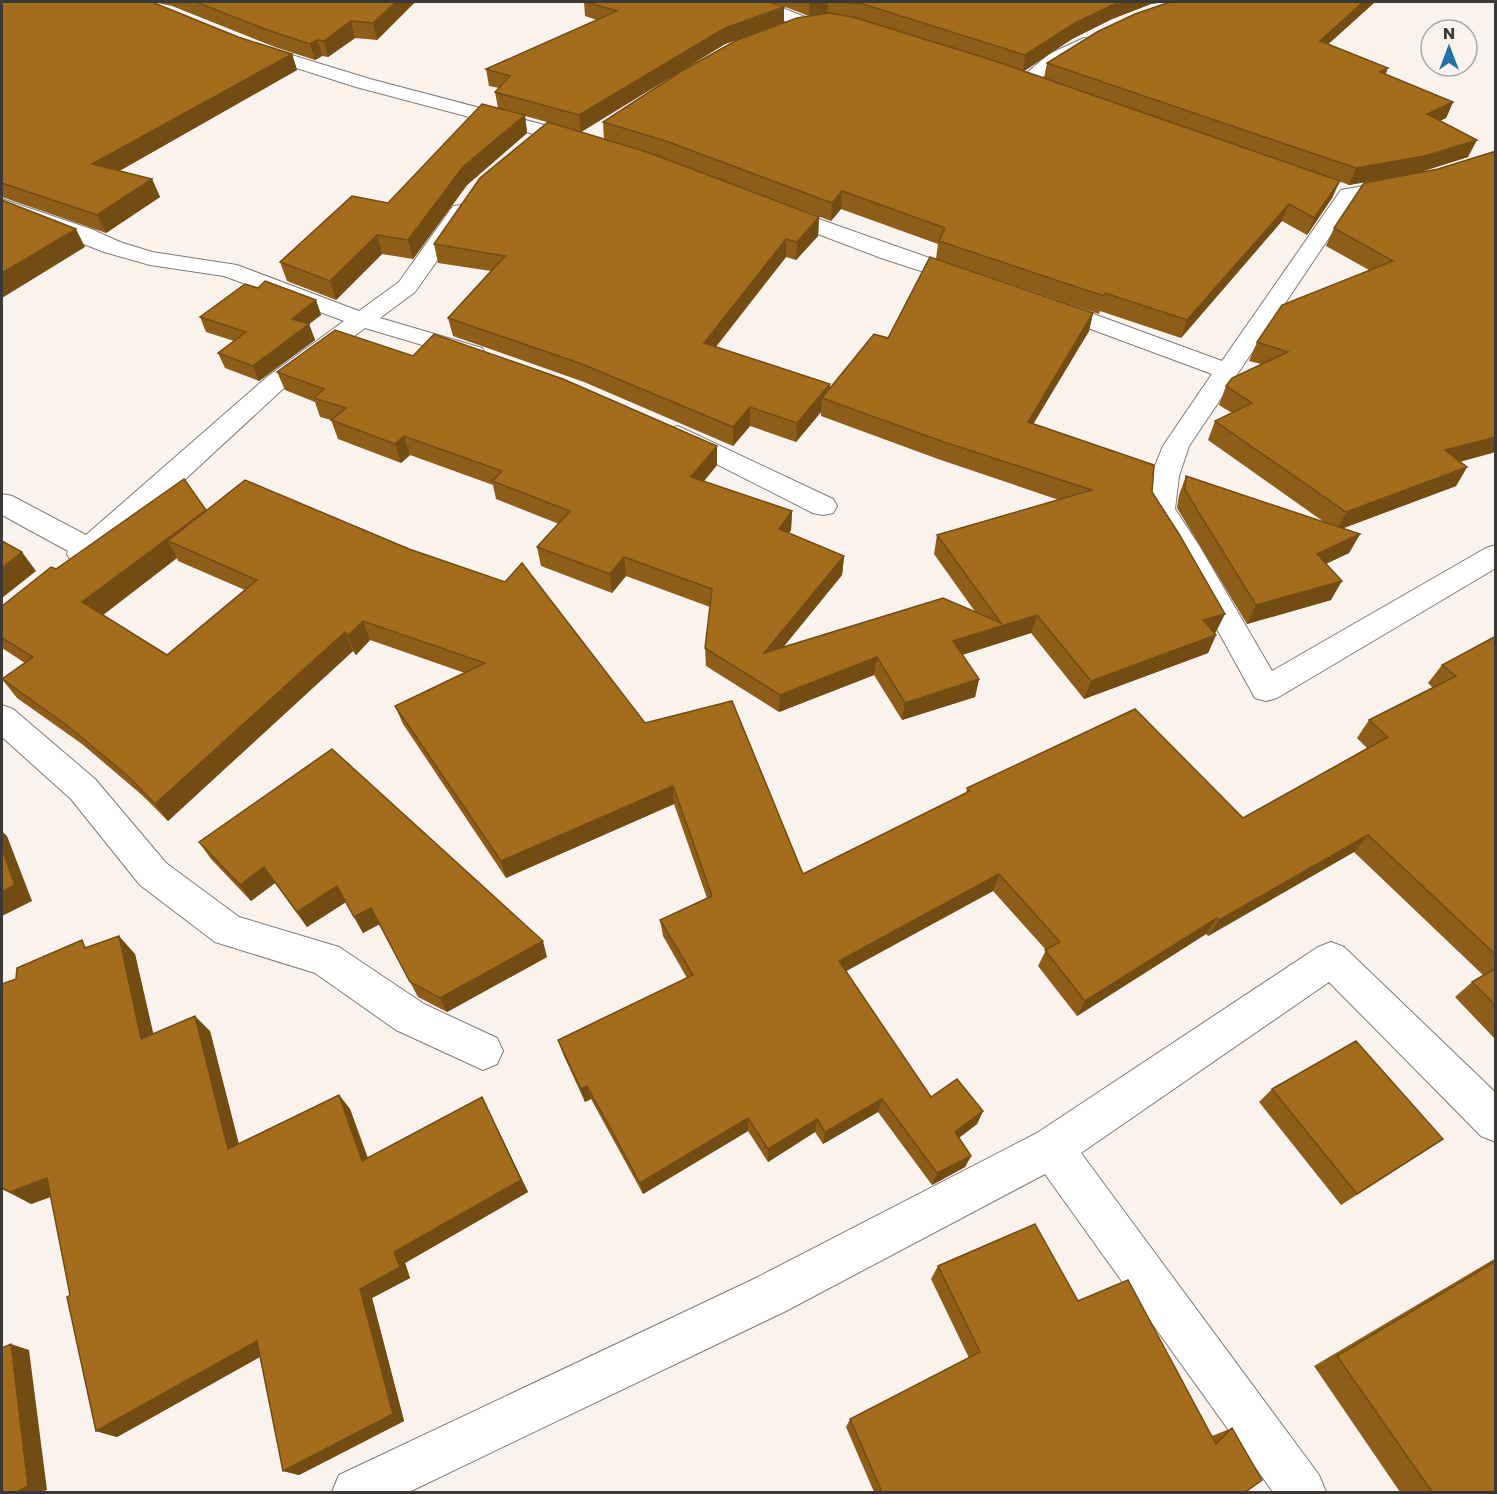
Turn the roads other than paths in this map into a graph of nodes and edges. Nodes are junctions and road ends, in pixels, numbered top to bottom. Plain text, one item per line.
1 (754, 2) edge
2 (827, 22) edge
3 (807, 24) junction
4 (773, 34) edge
5 (1100, 35) edge
6 (239, 43) edge
7 (1006, 74) edge
8 (1026, 81) junction
9 (1048, 89) edge
10 (547, 130) junction
11 (604, 139) edge
12 (520, 152) edge
13 (1422, 181) edge
14 (475, 191) edge
15 (755, 202) edge
16 (2, 205) edge
17 (980, 283) edge
18 (1026, 298) edge
19 (363, 320) junction
20 (493, 360) edge
21 (1226, 371) junction
22 (661, 427) edge
23 (2, 503) edge
24 (823, 506) dead end
25 (88, 549) junction
26 (1496, 555) edge
27 (62, 569) edge
28 (2, 718) edge
29 (483, 1051) dead end
30 (1496, 1122) edge
31 (1052, 1148) junction
32 (356, 1492) edge
33 (1302, 1492) edge

1 - 3 street
2 - 3 street
3 - 4 street
5 - 8 street
6 - 10 street
7 - 8 street
8 - 9 street
10 - 11 street
10 - 12 street
13 - 21 street
14 - 19 street
15 - 17 street
16 - 19 street
18 - 21 street
19 - 20 street
19 - 25 street
21 - 26 street
22 - 24 street
23 - 25 street
25 - 27 street
28 - 29 street
30 - 31 street
31 - 32 street
31 - 33 street

